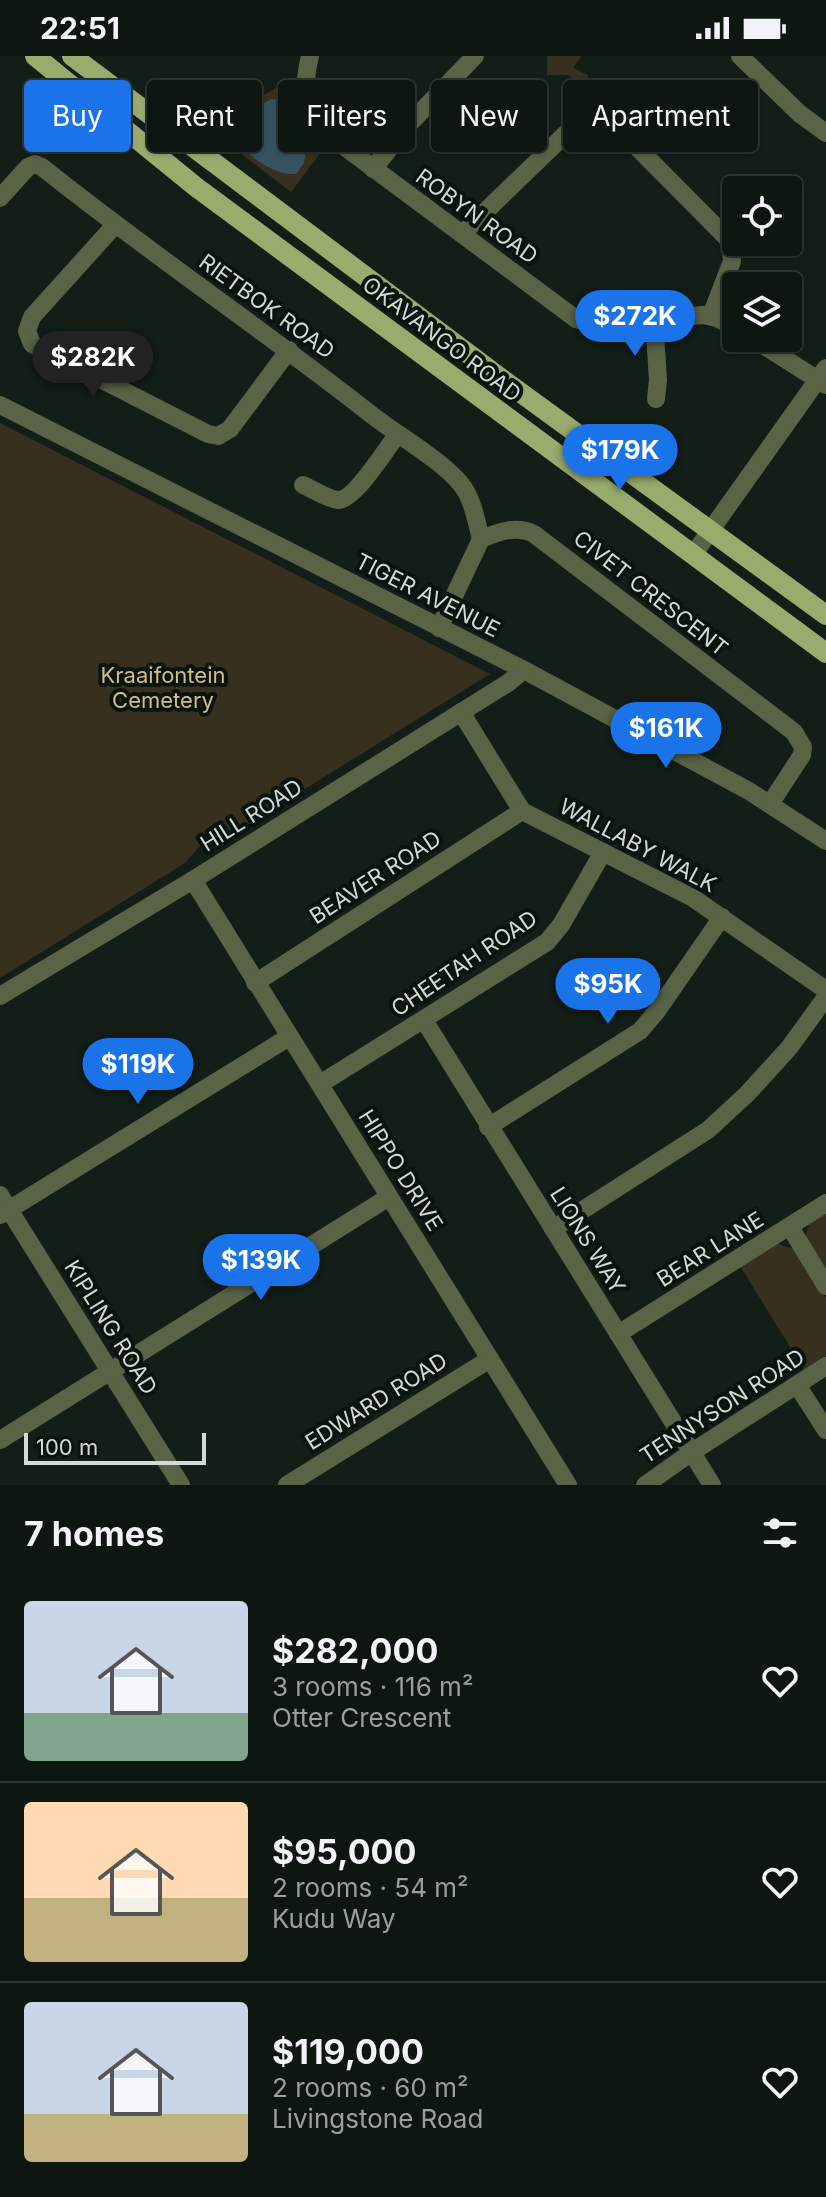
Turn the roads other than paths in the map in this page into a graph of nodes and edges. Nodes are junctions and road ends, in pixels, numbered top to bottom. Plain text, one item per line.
1 (35, 56) edge
2 (72, 56) edge
3 (310, 56) edge
4 (475, 56) edge
5 (740, 56) edge
6 (826, 133) edge
7 (373, 169) junction
8 (0, 198) edge
9 (115, 225) junction
10 (462, 234) junction
11 (711, 316) junction
12 (654, 319) junction
13 (722, 321) edge
14 (289, 350) junction
15 (777, 352) edge
16 (824, 378) edge
17 (656, 399) dead end
18 (0, 405) edge
19 (397, 435) junction
20 (303, 485) dead end
21 (710, 531) junction
22 (481, 539) junction
23 (693, 555) junction
24 (826, 615) edge
25 (439, 628) junction
26 (826, 653) edge
27 (524, 670) junction
28 (461, 712) junction
29 (770, 804) junction
30 (522, 811) junction
31 (826, 841) edge
32 (603, 852) junction
33 (193, 880) junction
34 (722, 917) junction
35 (255, 983) junction
36 (826, 990) edge
37 (0, 996) edge
38 (826, 997) edge
39 (424, 1020) junction
40 (289, 1037) junction
41 (320, 1084) junction
42 (488, 1127) junction
43 (389, 1197) junction
44 (826, 1203) edge
45 (3, 1207) edge
46 (790, 1227) junction
47 (553, 1229) junction
48 (826, 1286) edge
49 (618, 1334) junction
50 (490, 1359) junction
51 (826, 1366) edge
52 (111, 1372) junction
53 (797, 1385) junction
54 (826, 1430) edge
55 (0, 1440) edge
56 (692, 1452) junction
57 (181, 1485) edge
58 (287, 1485) edge
59 (568, 1485) edge
60 (645, 1485) edge
61 (712, 1485) edge

1 - 23 main road, OKAVANGO ROAD
2 - 21 main road, OKAVANGO ROAD
3 - 7 street, ROBYN ROAD
4 - 7 street
5 - 6 street
7 - 10 street, ROBYN ROAD
8 - 9 street, RIETBOK ROAD
9 - 14 street, RIETBOK ROAD
9 - 14 street
10 - 11 street
10 - 12 street, ROBYN ROAD
11 - 12 street, ROBYN ROAD
11 - 13 street, ROBYN ROAD
12 - 17 street
14 - 19 street, RIETBOK ROAD
15 - 16 street
16 - 21 street
18 - 25 street, TIGER AVENUE
19 - 20 street
19 - 22 street, RIETBOK ROAD
21 - 23 street
21 - 24 main road, OKAVANGO ROAD
22 - 25 street
22 - 29 street, CIVET CRESCENT
23 - 26 main road, OKAVANGO ROAD
25 - 27 street, TIGER AVENUE
27 - 28 street, HILL ROAD
27 - 29 street, TIGER AVENUE
28 - 30 street
28 - 33 street, HILL ROAD
29 - 31 street, TIGER AVENUE
30 - 32 street, WALLABY WALK
30 - 35 street, BEAVER ROAD
32 - 34 street, WALLABY WALK
32 - 39 street, CHEETAH ROAD
33 - 35 street, HIPPO DRIVE
33 - 37 street, HILL ROAD
34 - 36 street, WALLABY WALK
34 - 42 street
35 - 40 street, HIPPO DRIVE
38 - 47 street
39 - 41 street, CHEETAH ROAD
39 - 42 street, LIONS WAY
40 - 41 street, HIPPO DRIVE
40 - 45 street
41 - 43 street, HIPPO DRIVE
42 - 47 street, LIONS WAY
43 - 50 street, HIPPO DRIVE
43 - 52 street
44 - 46 street, BEAR LANE
45 - 52 street, KIPLING ROAD
46 - 48 street
46 - 49 street, BEAR LANE
47 - 49 street, LIONS WAY
49 - 56 street, LIONS WAY
50 - 58 street, EDWARD ROAD
50 - 59 street, HIPPO DRIVE
51 - 53 street, TENNYSON ROAD
52 - 55 street
52 - 57 street, KIPLING ROAD
53 - 54 street
53 - 56 street, TENNYSON ROAD
56 - 60 street, TENNYSON ROAD
56 - 61 street, LIONS WAY

